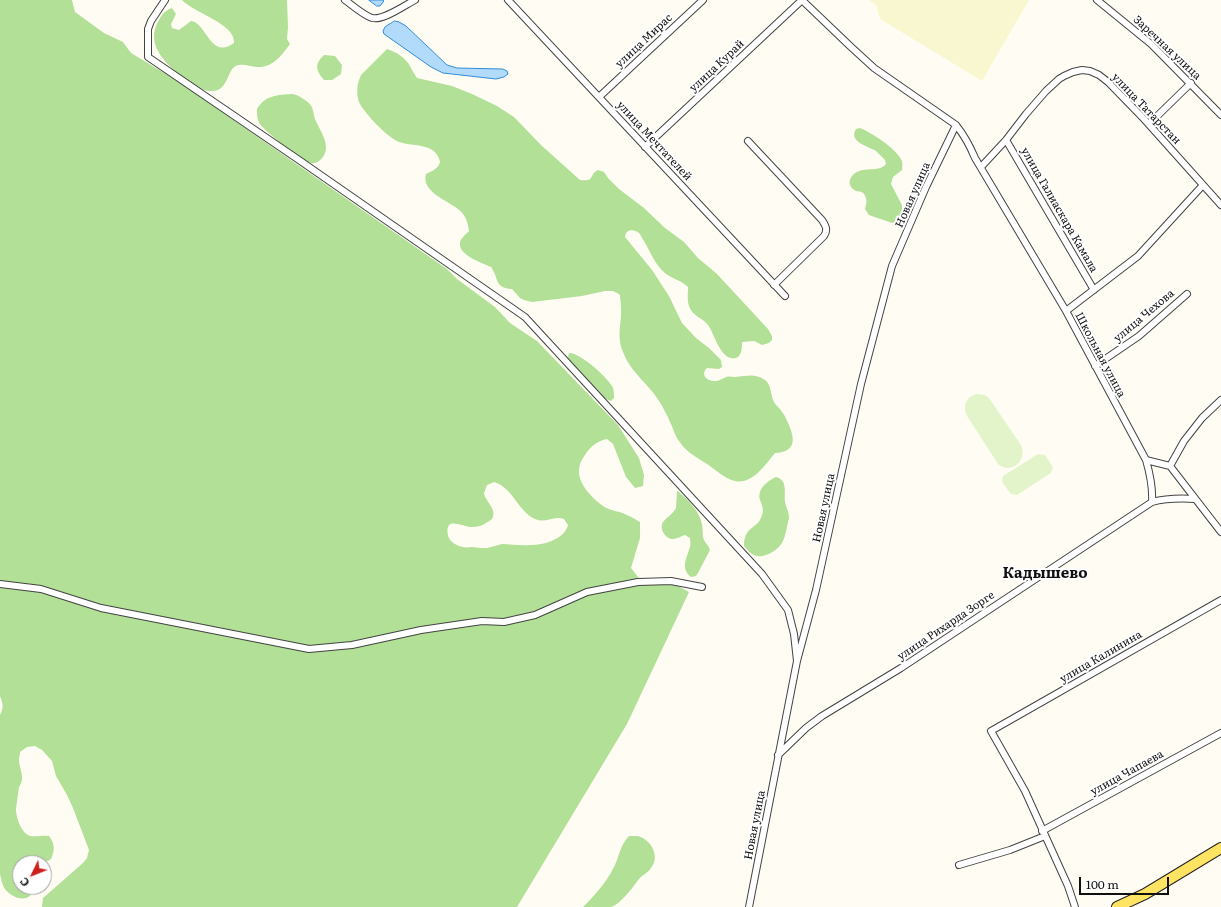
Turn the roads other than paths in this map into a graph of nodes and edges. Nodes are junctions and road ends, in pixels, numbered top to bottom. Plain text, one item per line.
1 (165, 0) edge
2 (345, 0) edge
3 (415, 0) edge
4 (508, 0) edge
5 (703, 0) edge
6 (802, 0) edge
7 (1097, 0) edge
8 (1191, 84) junction
9 (599, 97) junction
10 (1221, 115) edge
11 (1149, 124) junction
12 (956, 125) junction
13 (1006, 140) junction
14 (748, 141) dead end
15 (645, 147) junction
16 (981, 167) junction
17 (1203, 186) junction
18 (1221, 205) edge
19 (774, 285) junction
20 (1094, 290) junction
21 (1187, 294) dead end
22 (785, 296) dead end
23 (1066, 311) junction
24 (1095, 366) junction
25 (1221, 400) edge
26 (1146, 460) junction
27 (1170, 466) junction
28 (1195, 499) junction
29 (1152, 502) junction
30 (1221, 532) edge
31 (0, 584) edge
32 (702, 587) dead end
33 (1221, 600) edge
34 (797, 661) junction
35 (1221, 734) edge
36 (778, 754) junction
37 (1044, 834) junction
38 (1221, 848) edge
39 (959, 865) dead end
40 (1129, 905) edge
41 (749, 907) edge
42 (1075, 907) edge
43 (1117, 907) edge

1 - 34 street
2 - 3 street
4 - 9 street, улица Мечтателей
5 - 9 street, улица Мирас
6 - 12 street, Школьная улица
6 - 15 street, улица Курай
7 - 8 street, Заречная улица
8 - 10 street, Заречная улица
8 - 11 street
9 - 15 street, улица Мечтателей
11 - 13 street, улица Татарстан
11 - 17 street, улица Татарстан
12 - 16 street, Школьная улица
12 - 34 street, Новая улица
13 - 16 street, улица Татарстан
13 - 20 street, улица Галиаскара Камала
14 - 19 street
15 - 19 street, улица Мечтателей
16 - 23 street, Школьная улица
17 - 18 street, улица Татарстан
17 - 20 street
19 - 22 street, улица Мечтателей
20 - 23 street
21 - 24 street, улица Чехова
23 - 24 street, Школьная улица
24 - 26 street, Школьная улица
25 - 27 street
26 - 27 street
26 - 29 street, Школьная улица
27 - 28 street
28 - 29 street, улица Рихарда Зорге
28 - 30 street
29 - 36 street, улица Рихарда Зорге
31 - 32 street
33 - 37 street, улица Калинина
34 - 36 street, Новая улица
35 - 37 street, улица Чапаева
36 - 41 street, Новая улица
37 - 39 street, улица Чапаева
37 - 42 street
38 - 40 main road
40 - 43 main road

